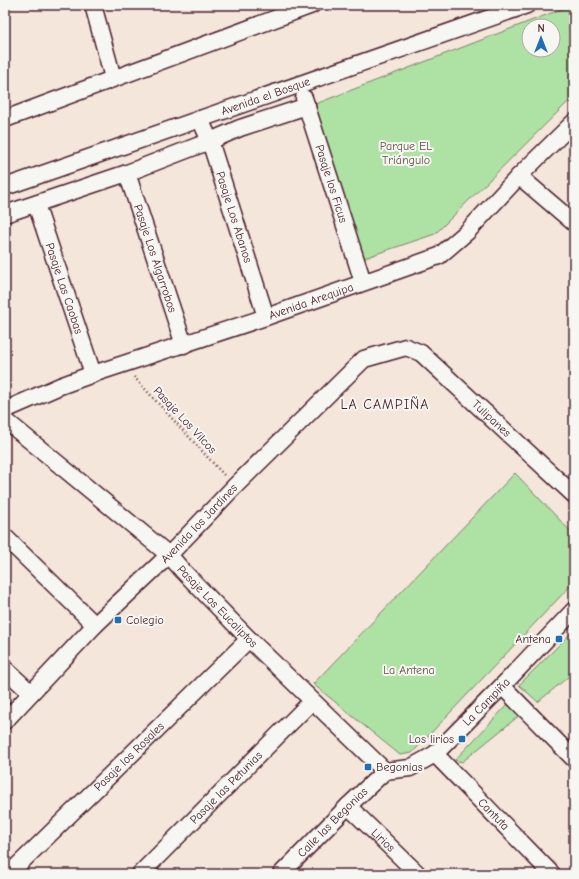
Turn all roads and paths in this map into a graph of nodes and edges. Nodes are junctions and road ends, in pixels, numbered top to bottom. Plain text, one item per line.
1 (93, 5) edge
2 (312, 5) edge
3 (527, 5) edge
4 (113, 78) junction
5 (300, 85) junction
6 (307, 106) junction
7 (232, 108) junction
8 (5, 119) edge
9 (200, 119) junction
10 (574, 122) edge
11 (240, 128) junction
12 (210, 141) junction
13 (127, 173) junction
14 (518, 176) junction
15 (5, 187) edge
16 (36, 204) junction
17 (5, 214) edge
18 (574, 223) edge
19 (363, 282) junction
20 (266, 317) junction
21 (184, 345) junction
22 (406, 347) joint
23 (124, 364) junction
24 (93, 374) junction
25 (6, 410) edge
26 (234, 487) junction
27 (574, 495) edge
28 (5, 537) edge
29 (169, 555) junction
30 (573, 613) edge
31 (95, 625) junction
32 (249, 639) junction
33 (5, 669) edge
34 (502, 686) junction
35 (31, 694) junction
36 (312, 701) junction
37 (5, 721) edge
38 (436, 754) junction
39 (574, 760) edge
40 (385, 771) junction
41 (348, 806) junction
42 (9, 874) edge
43 (140, 874) edge
44 (282, 874) edge
45 (418, 874) edge
46 (552, 874) edge

1 - 4 street
2 - 4 street
3 - 5 street, Avenida el Bosque
4 - 8 street
5 - 6 street, Pasaje los Ficus
5 - 7 street, Avenida el Bosque
6 - 11 street
6 - 19 street, Pasaje los Ficus
7 - 9 street, Avenida el Bosque
7 - 11 street
9 - 12 street, Pasaje Los Abanos
9 - 15 street, Avenida el Bosque
10 - 14 street, Avenida Arequipa
11 - 12 street
12 - 13 street
12 - 20 street, Pasaje Los Abanos
13 - 16 street
13 - 21 street, Pasaje Los Algarrobos
14 - 18 street
14 - 19 street, Avenida Arequipa
16 - 17 street
16 - 24 street, Pasaje Las Caobas
19 - 20 street, Avenida Arequipa
20 - 21 street, Avenida Arequipa
21 - 23 street, Avenida Arequipa
22 - 26 street, Avenida los Jardines
22 - 27 street, Tulipanes
23 - 24 street, Avenida Arequipa
23 - 26 path, Pasaje Los Vilcos
24 - 25 street, Avenida Arequipa
25 - 29 street, Pasaje Los Eucaliptos
26 - 29 street, Avenida los Jardines
28 - 31 street
29 - 31 street, Avenida los Jardines
29 - 32 street, Pasaje Los Eucaliptos
30 - 34 street, La Campiña
31 - 35 street, Avenida los Jardines
32 - 36 street, Pasaje Los Eucaliptos
32 - 42 street, Pasaje los Rosales
33 - 35 street
34 - 38 street, La Campiña
34 - 39 street
35 - 37 street, Avenida los Jardines
36 - 40 street, Pasaje Los Eucaliptos
36 - 43 street, Pasaje las Petunias
38 - 40 street, La Campiña
38 - 46 street, Cantuta
40 - 41 street, Calle las Begonias
41 - 44 street, Calle las Begonias
41 - 45 street, Lirios

